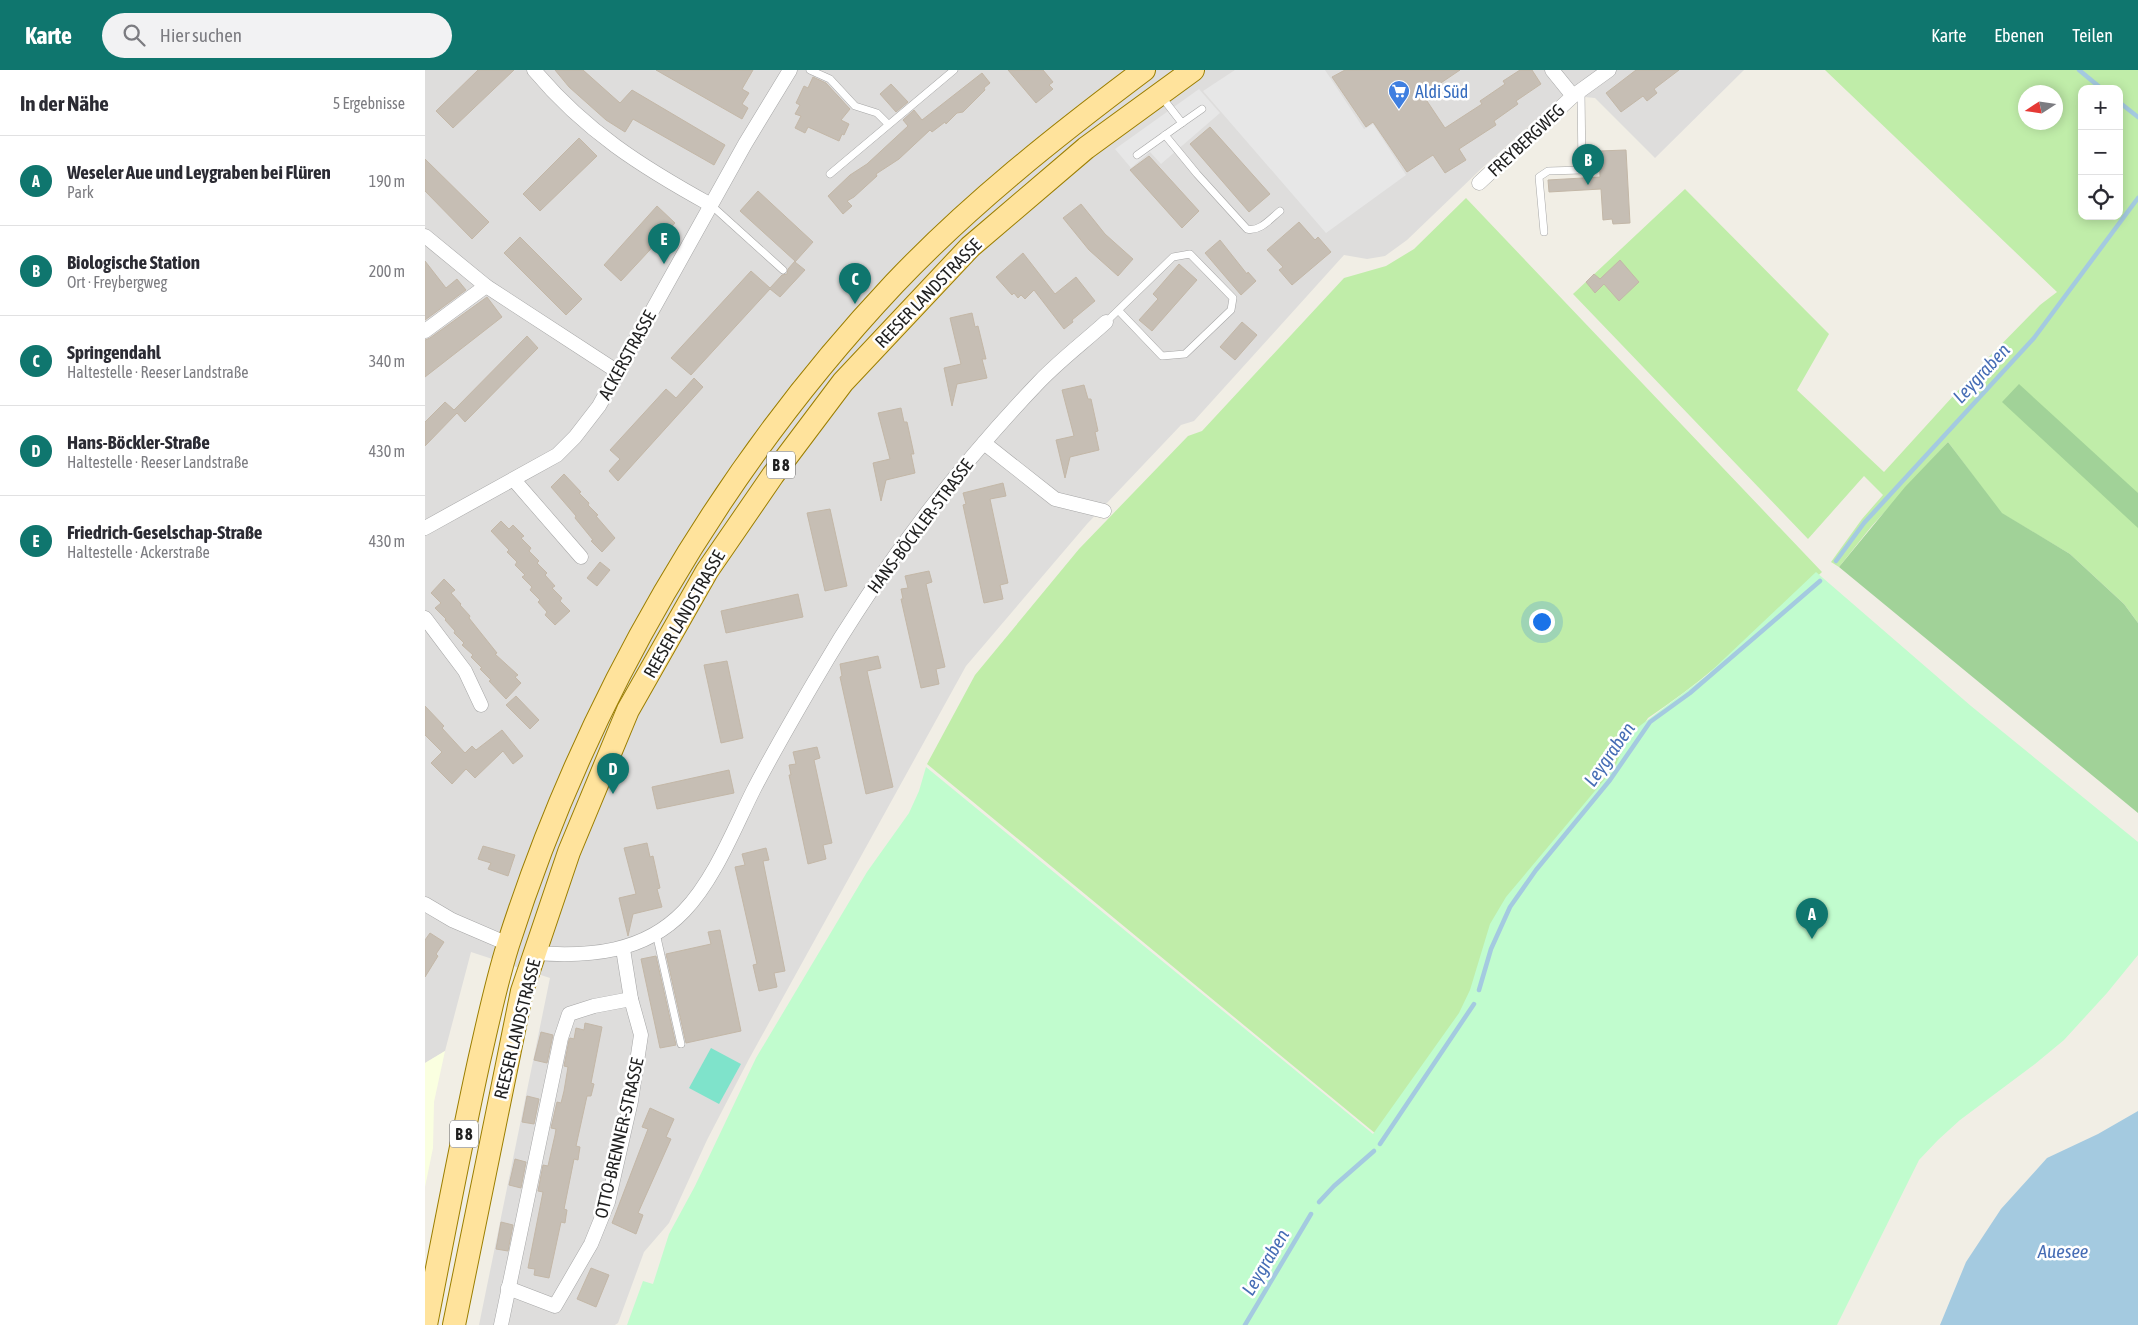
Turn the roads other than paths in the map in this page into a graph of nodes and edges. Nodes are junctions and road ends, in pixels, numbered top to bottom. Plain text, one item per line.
1 (534, 70) edge
2 (790, 70) edge
3 (810, 70) edge
4 (954, 70) edge
5 (1144, 70) edge
6 (1193, 70) edge
7 (1552, 70) edge
8 (1609, 70) edge
9 (1159, 93) junction
10 (1577, 94) junction
11 (1202, 108) dead end
12 (1182, 122) junction
13 (887, 124) junction
14 (1165, 135) junction
15 (1137, 154) dead end
16 (829, 174) dead end
17 (1479, 183) dead end
18 (711, 205) junction
19 (1280, 210) dead end
20 (1544, 232) dead end
21 (425, 236) edge
22 (783, 270) dead end
23 (485, 286) junction
24 (1119, 311) junction
25 (1106, 322) joint
26 (425, 331) edge
27 (618, 372) junction
28 (983, 443) junction
29 (514, 480) junction
30 (1104, 511) dead end
31 (425, 528) edge
32 (581, 558) dead end
33 (425, 618) edge
34 (481, 705) dead end
35 (425, 904) edge
36 (656, 933) junction
37 (508, 944) junction
38 (623, 949) junction
39 (535, 953) junction
40 (631, 999) junction
41 (681, 1044) dead end
42 (508, 1288) junction
43 (426, 1325) edge
44 (454, 1325) edge
45 (501, 1325) edge

1 - 18 street
2 - 18 street, ACKERSTRASSE
3 - 13 lane
4 - 13 lane
5 - 37 main road, REESER LANDSTRASSE / B 8
6 - 9 main road, REESER LANDSTRASSE / B 8
7 - 10 street, FREYBERGWEG
8 - 10 street, FREYBERGWEG
9 - 12 lane
9 - 39 main road, REESER LANDSTRASSE / B 8
10 - 17 street, FREYBERGWEG
10 - 20 lane
11 - 12 lane
12 - 14 lane
13 - 16 lane
14 - 15 lane
14 - 19 lane
18 - 22 lane
18 - 27 street, ACKERSTRASSE
21 - 23 street
23 - 26 street
23 - 27 street
24 - 24 lane
24 - 25 lane
25 - 28 street, HANS-BÖCKLER-STRASSE
27 - 29 street, ACKERSTRASSE
28 - 30 street, HANS-BÖCKLER-STRASSE
28 - 36 street, HANS-BÖCKLER-STRASSE
29 - 31 street, ACKERSTRASSE
29 - 32 street
33 - 34 street
35 - 37 street
36 - 38 street, HANS-BÖCKLER-STRASSE
36 - 41 lane
37 - 39 main road
37 - 43 main road, REESER LANDSTRASSE / B 8
38 - 39 street, HANS-BÖCKLER-STRASSE
38 - 40 street, OTTO-BRENNER-STRASSE
39 - 44 main road, REESER LANDSTRASSE / B 8
40 - 42 street
40 - 42 street, OTTO-BRENNER-STRASSE
42 - 45 street

